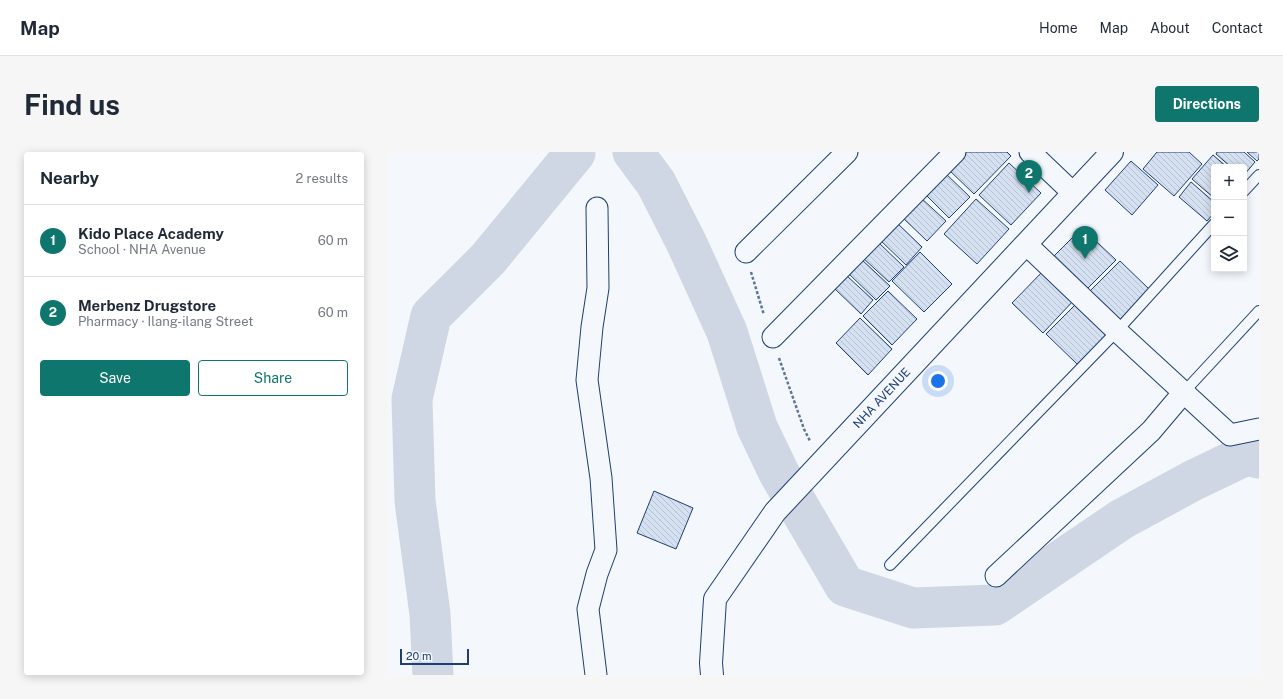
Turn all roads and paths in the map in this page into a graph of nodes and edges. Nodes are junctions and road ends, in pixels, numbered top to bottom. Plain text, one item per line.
1 (846, 152) edge
2 (955, 152) edge
3 (1030, 152) edge
4 (1112, 152) edge
5 (1259, 175) edge
6 (1247, 188) edge
7 (1073, 193) junction
8 (597, 208) dead end
9 (1211, 227) edge
10 (1026, 244) junction
11 (746, 252) dead end
12 (1259, 311) edge
13 (1118, 331) junction
14 (773, 337) dead end
15 (1184, 392) junction
16 (1259, 429) edge
17 (890, 565) dead end
18 (996, 576) dead end
19 (596, 675) edge
20 (712, 675) edge

1 - 11 street
2 - 14 street
3 - 7 street
4 - 7 street, NHA AVENUE
5 - 6 lane
7 - 10 street, NHA AVENUE
8 - 19 street
9 - 13 lane
10 - 13 street
10 - 20 street, NHA AVENUE
12 - 15 lane
13 - 15 street
13 - 17 lane
15 - 16 street
15 - 18 street

